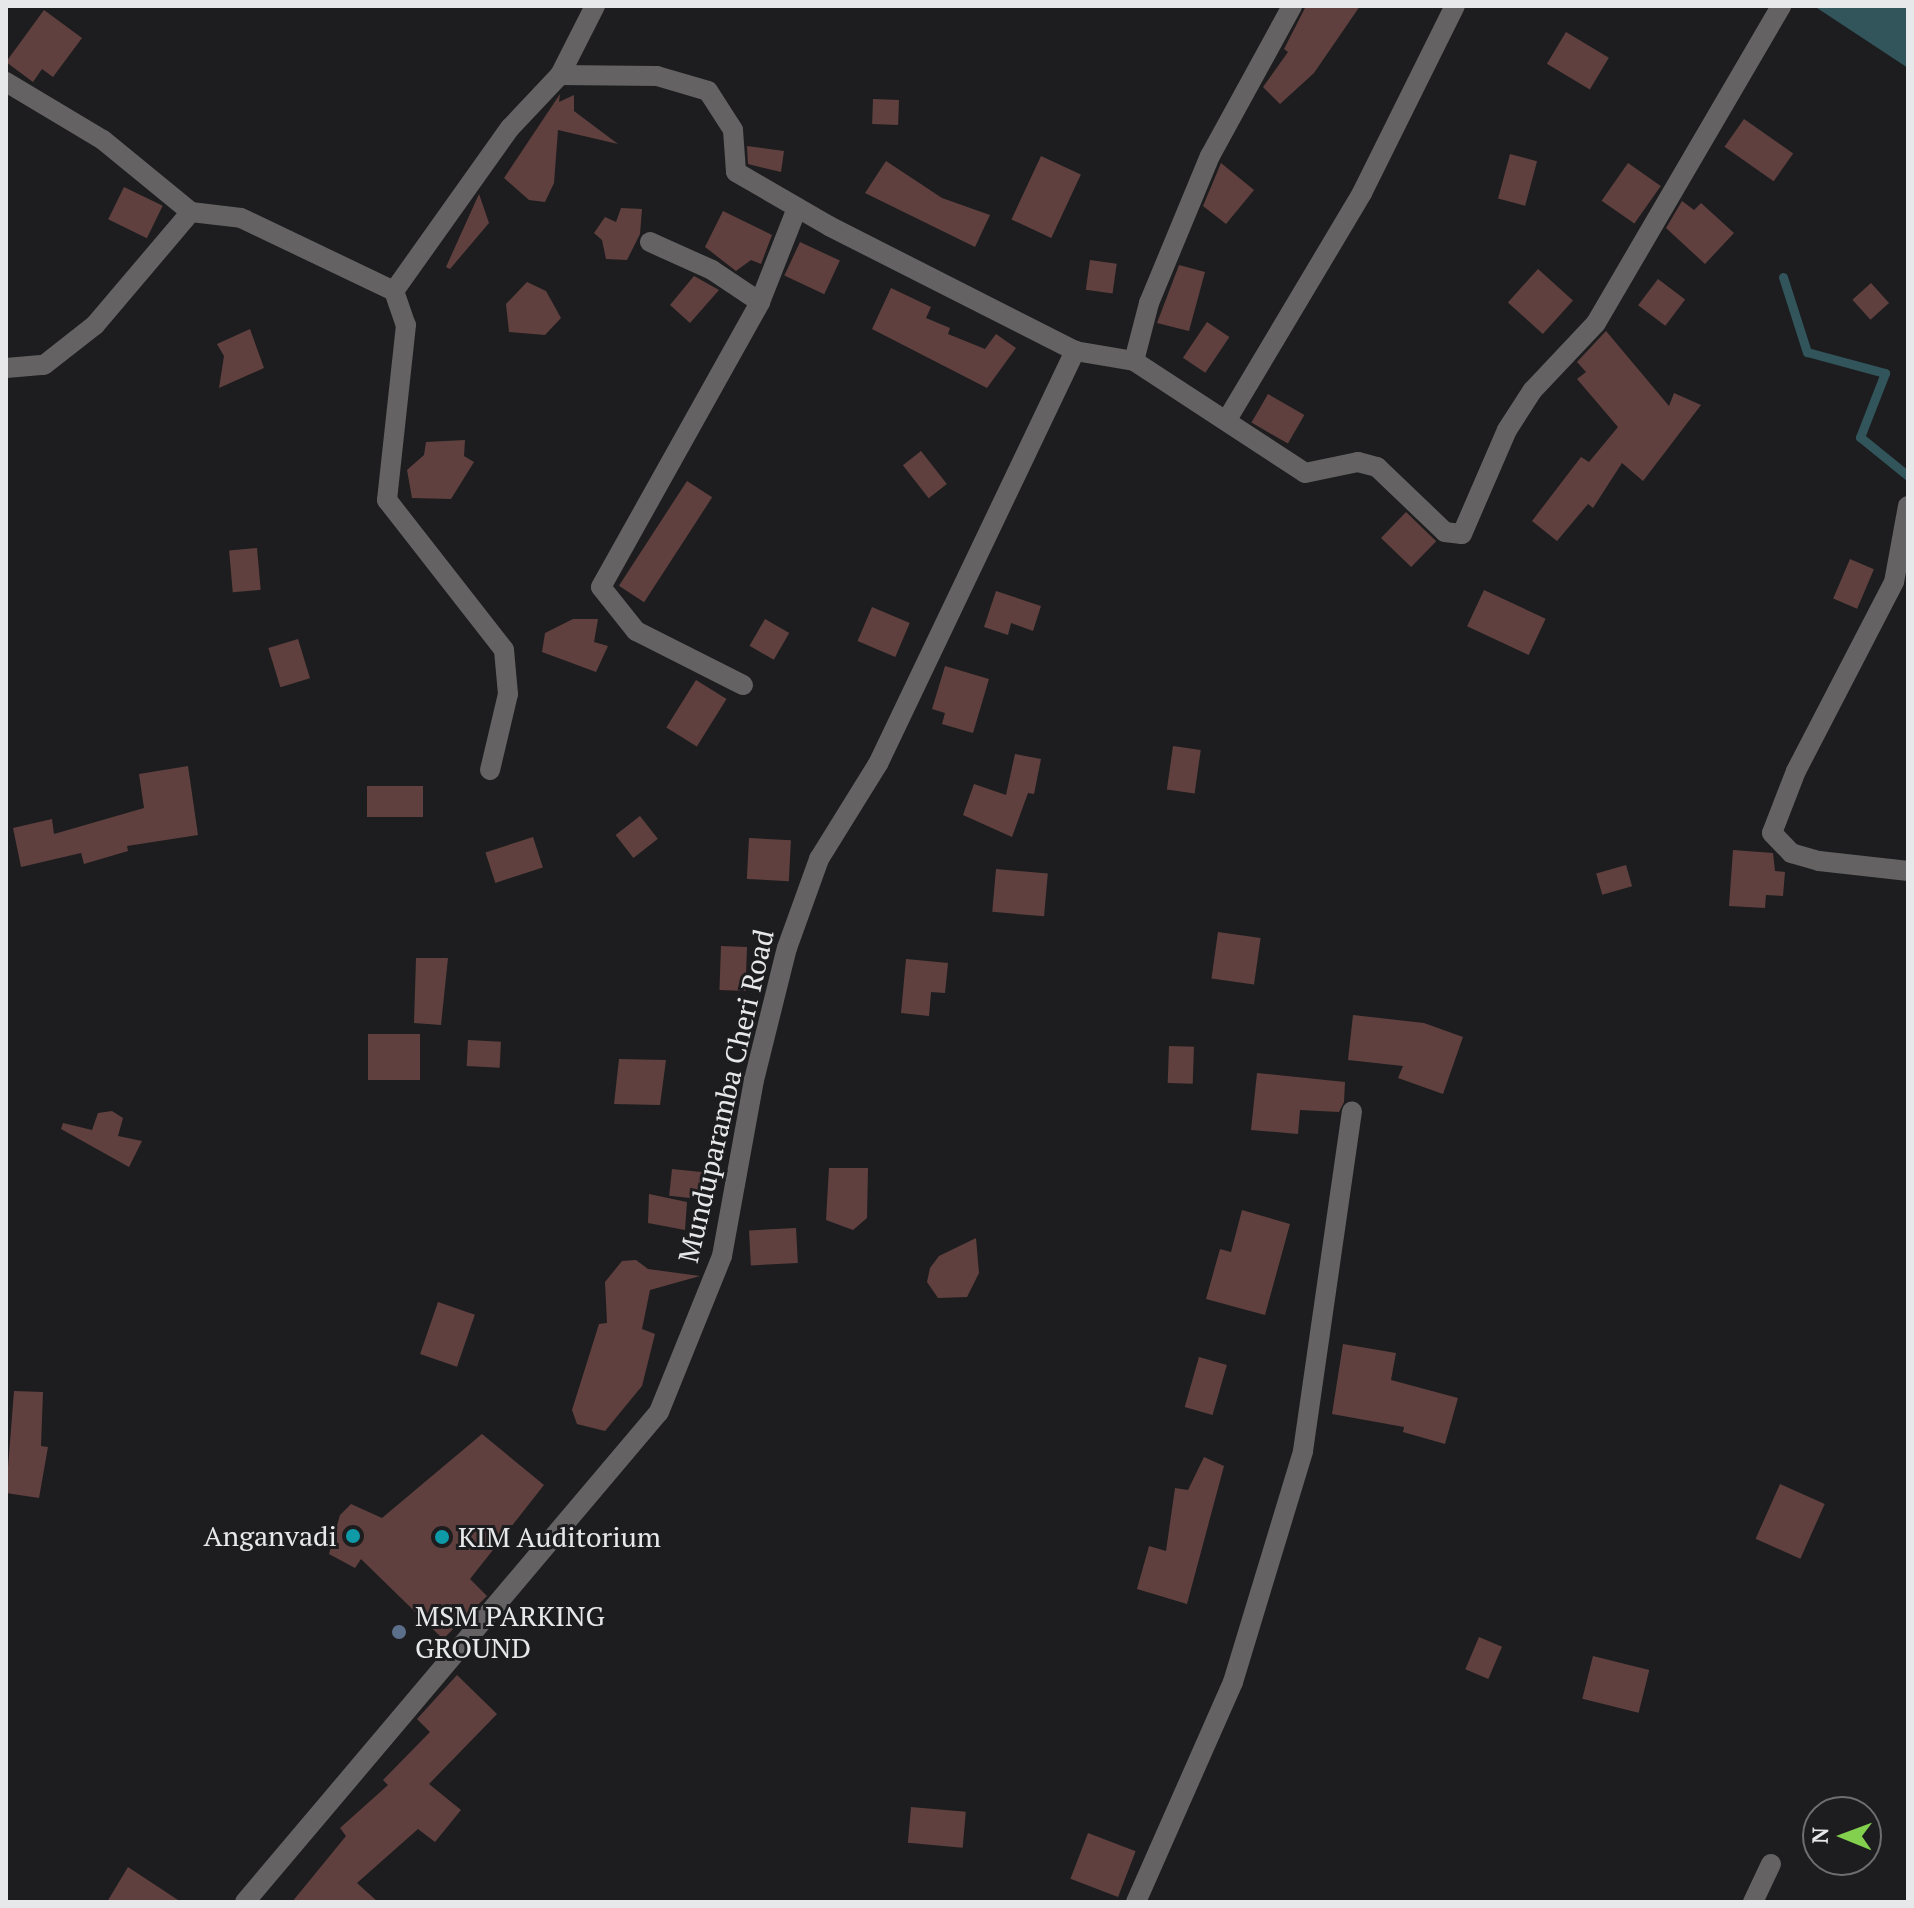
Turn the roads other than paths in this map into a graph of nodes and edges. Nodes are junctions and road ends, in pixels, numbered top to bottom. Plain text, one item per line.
1 (595, 6) edge
2 (1292, 6) edge
3 (1455, 6) edge
4 (1781, 6) edge
5 (560, 75) junction
6 (6, 82) edge
7 (797, 208) junction
8 (191, 212) junction
9 (650, 242) dead end
10 (394, 291) junction
11 (760, 302) junction
12 (1075, 351) junction
13 (1134, 361) junction
14 (6, 368) edge
15 (1228, 418) junction
16 (1908, 506) edge
17 (743, 685) dead end
18 (490, 770) dead end
19 (1908, 871) edge
20 (1352, 1112) dead end
21 (1771, 1864) dead end
22 (245, 1902) edge
23 (1136, 1902) edge
24 (1753, 1902) edge

1 - 5 street
2 - 13 street
3 - 15 street
4 - 15 street
5 - 7 street
5 - 10 street
6 - 8 street
7 - 11 street
7 - 12 street
8 - 10 street
8 - 14 street
9 - 11 street
10 - 18 street
11 - 17 street
12 - 13 street
12 - 22 street, Munduparamba Cheri Road
13 - 15 street
16 - 19 street
20 - 23 street
21 - 24 street

